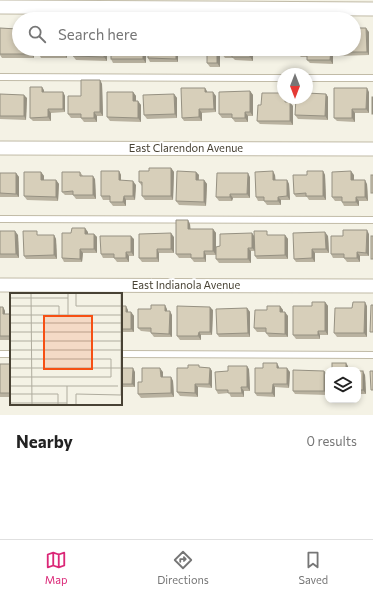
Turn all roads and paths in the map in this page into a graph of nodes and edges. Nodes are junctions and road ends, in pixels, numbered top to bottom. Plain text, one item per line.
1 (0, 7) edge
2 (373, 9) edge
3 (0, 77) edge
4 (277, 78) edge
5 (313, 78) edge
6 (373, 78) edge
7 (0, 148) edge
8 (373, 149) edge
9 (0, 219) edge
10 (373, 220) edge
11 (0, 285) edge
12 (373, 286) edge
13 (122, 354) edge
14 (373, 355) edge

1 - 2 street
3 - 4 lane
5 - 6 lane
7 - 8 street, East Clarendon Avenue
9 - 10 lane
11 - 12 street, East Indianola Avenue
13 - 14 lane

